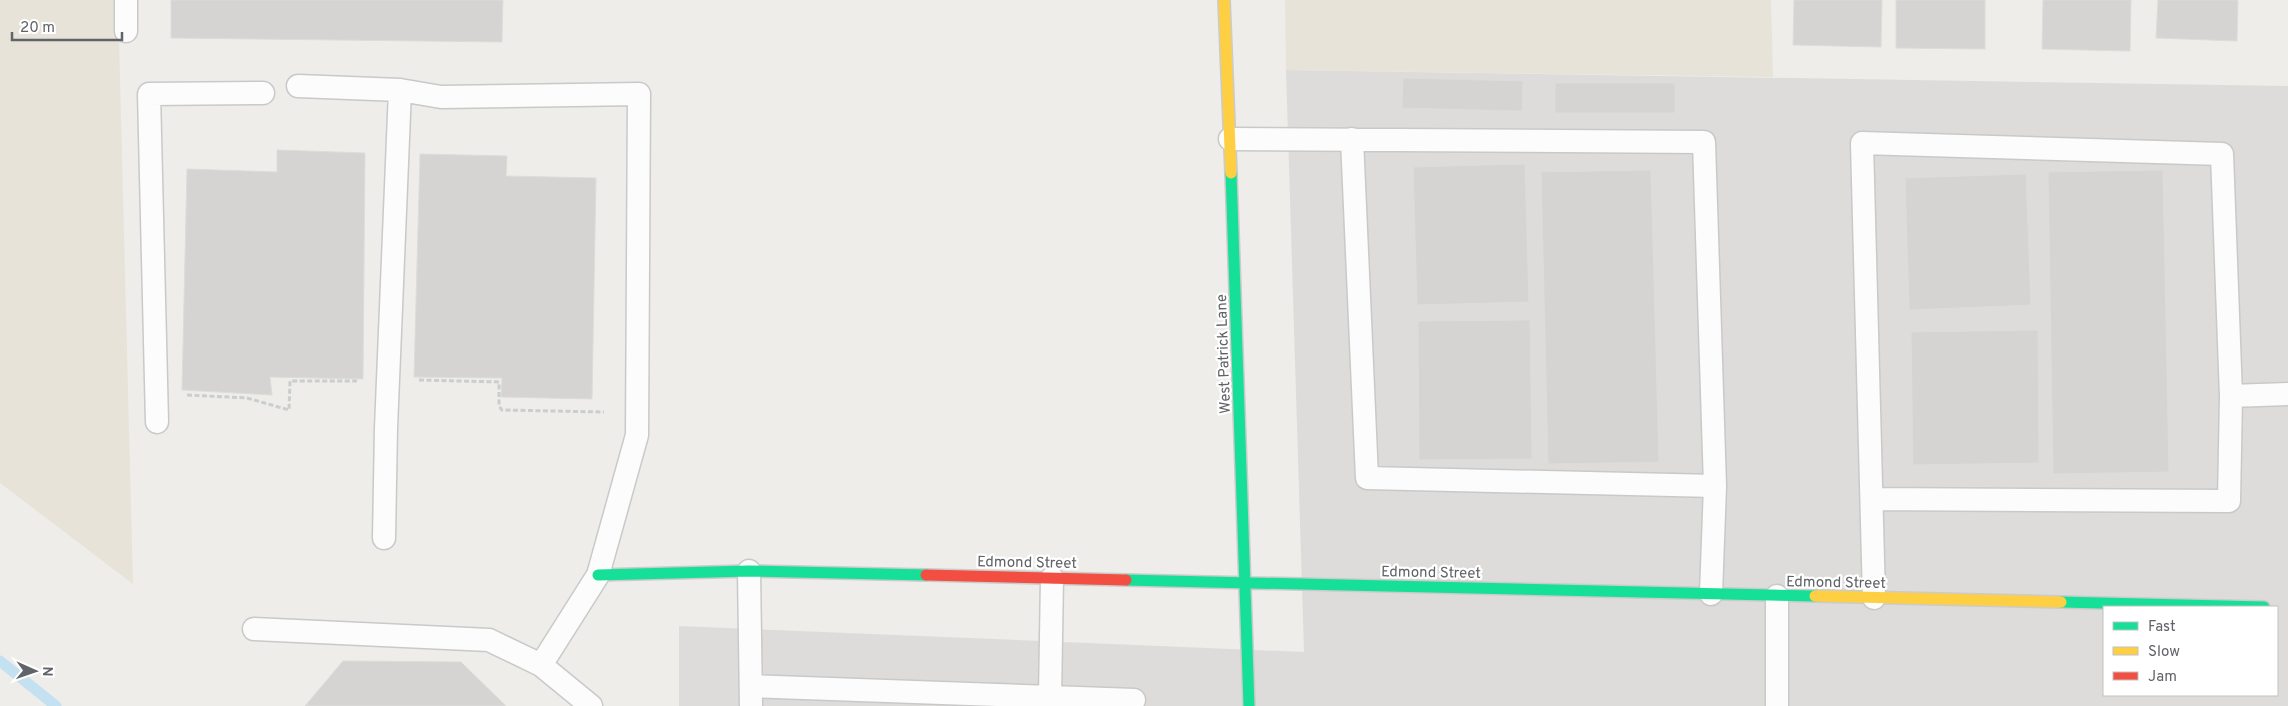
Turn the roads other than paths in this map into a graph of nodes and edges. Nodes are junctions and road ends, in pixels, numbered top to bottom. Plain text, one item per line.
1 (126, 0) edge
2 (1224, 0) edge
3 (126, 31) dead end
4 (298, 86) dead end
5 (400, 90) junction
6 (263, 93) dead end
7 (1230, 139) junction
8 (1352, 139) junction
9 (2288, 394) edge
10 (2231, 396) junction
11 (157, 422) dead end
12 (1715, 486) junction
13 (1872, 499) junction
14 (384, 538) dead end
15 (750, 570) junction
16 (598, 575) junction
17 (1052, 578) junction
18 (1246, 582) junction
19 (1711, 594) junction
20 (1777, 596) junction
21 (1874, 598) junction
22 (2221, 606) edge
23 (254, 629) dead end
24 (541, 665) junction
25 (751, 696) edge
26 (1050, 697) junction
27 (1134, 700) dead end
28 (592, 706) edge
29 (1248, 706) edge
30 (1777, 706) edge

1 - 3 lane
2 - 7 street, West Patrick Lane
4 - 5 lane
5 - 14 lane
5 - 16 lane
6 - 11 lane
7 - 8 lane
7 - 18 street, West Patrick Lane
8 - 12 lane
8 - 12 lane
9 - 10 lane
10 - 13 lane
10 - 13 lane
12 - 19 lane
13 - 21 lane
15 - 16 street, Edmond Street
15 - 17 street, Edmond Street
15 - 25 lane
16 - 24 lane
17 - 18 street, Edmond Street
17 - 26 lane
18 - 19 street, Edmond Street
18 - 29 street, West Patrick Lane
19 - 20 street, Edmond Street
20 - 21 street, Edmond Street
20 - 30 lane
21 - 22 street, Edmond Street
23 - 24 lane
24 - 28 lane
25 - 26 lane
26 - 27 lane

